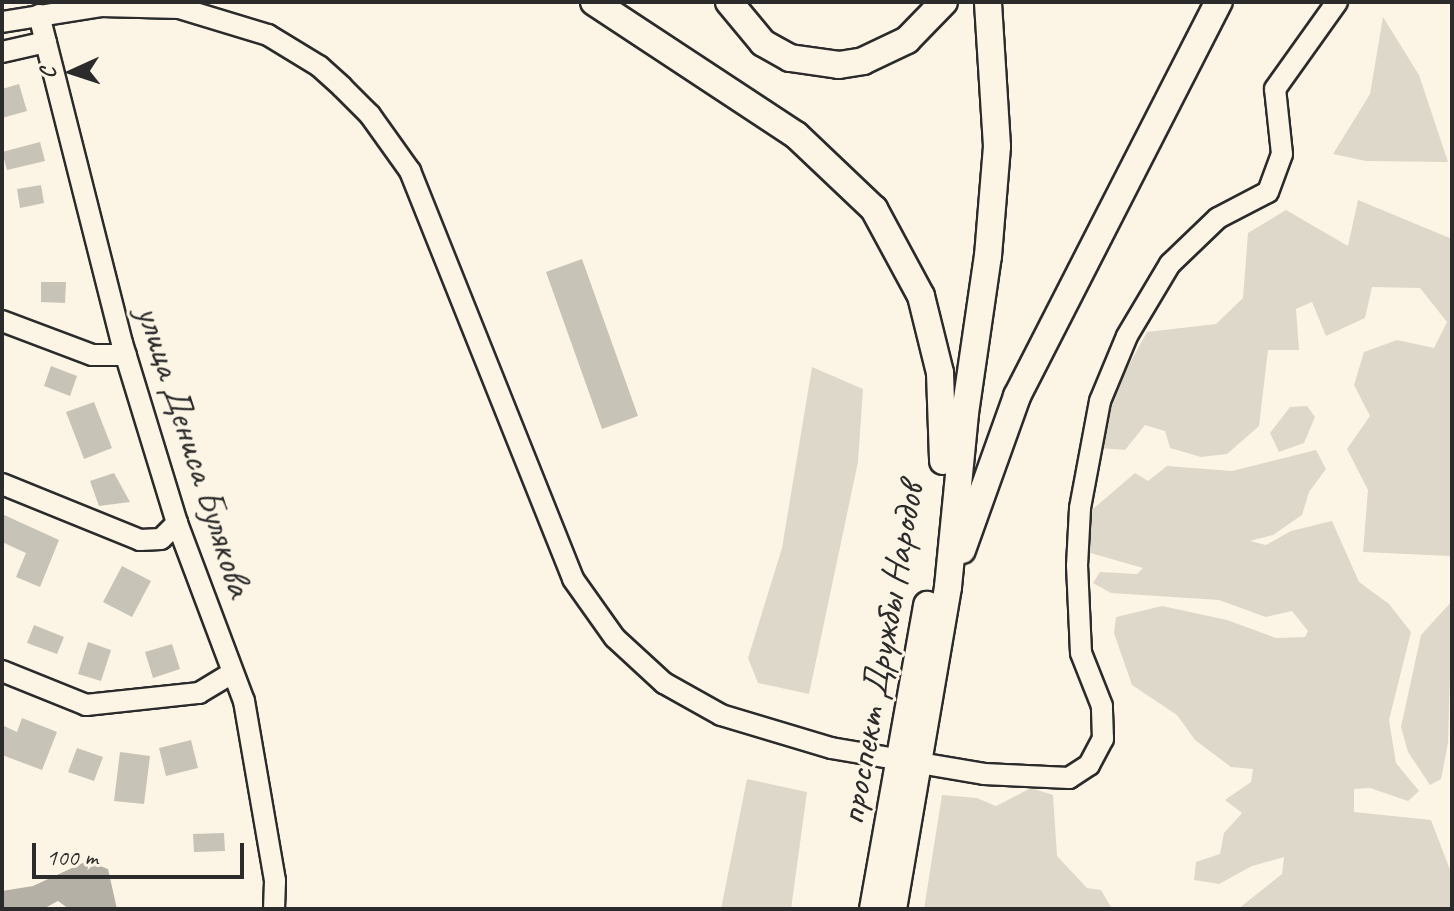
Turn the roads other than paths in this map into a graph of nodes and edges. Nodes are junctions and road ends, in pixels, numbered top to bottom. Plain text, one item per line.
1 (594, 2) edge
2 (729, 2) edge
3 (944, 2) edge
4 (988, 2) edge
5 (1219, 2) edge
6 (1337, 2) edge
7 (39, 15) junction
8 (2, 22) edge
9 (46, 42) junction
10 (2, 52) edge
11 (2, 321) edge
12 (126, 355) junction
13 (2, 484) edge
14 (177, 523) junction
15 (940, 585) junction
16 (2, 671) edge
17 (232, 673) junction
18 (909, 763) junction
19 (890, 907) edge
20 (274, 909) edge

1 - 15 main road
2 - 3 main road
4 - 15 main road, проспект Дружбы Народов
5 - 15 main road
6 - 18 street
7 - 8 street
7 - 9 street, улица Дениса Булякова
7 - 18 street
9 - 10 street
9 - 12 street, улица Дениса Булякова
11 - 12 street
12 - 14 street, улица Дениса Булякова
13 - 14 street
14 - 17 street, улица Дениса Булякова
15 - 18 main road, проспект Дружбы Народов
16 - 17 street
17 - 20 street, улица Дениса Булякова
18 - 19 main road, проспект Дружбы Народов

